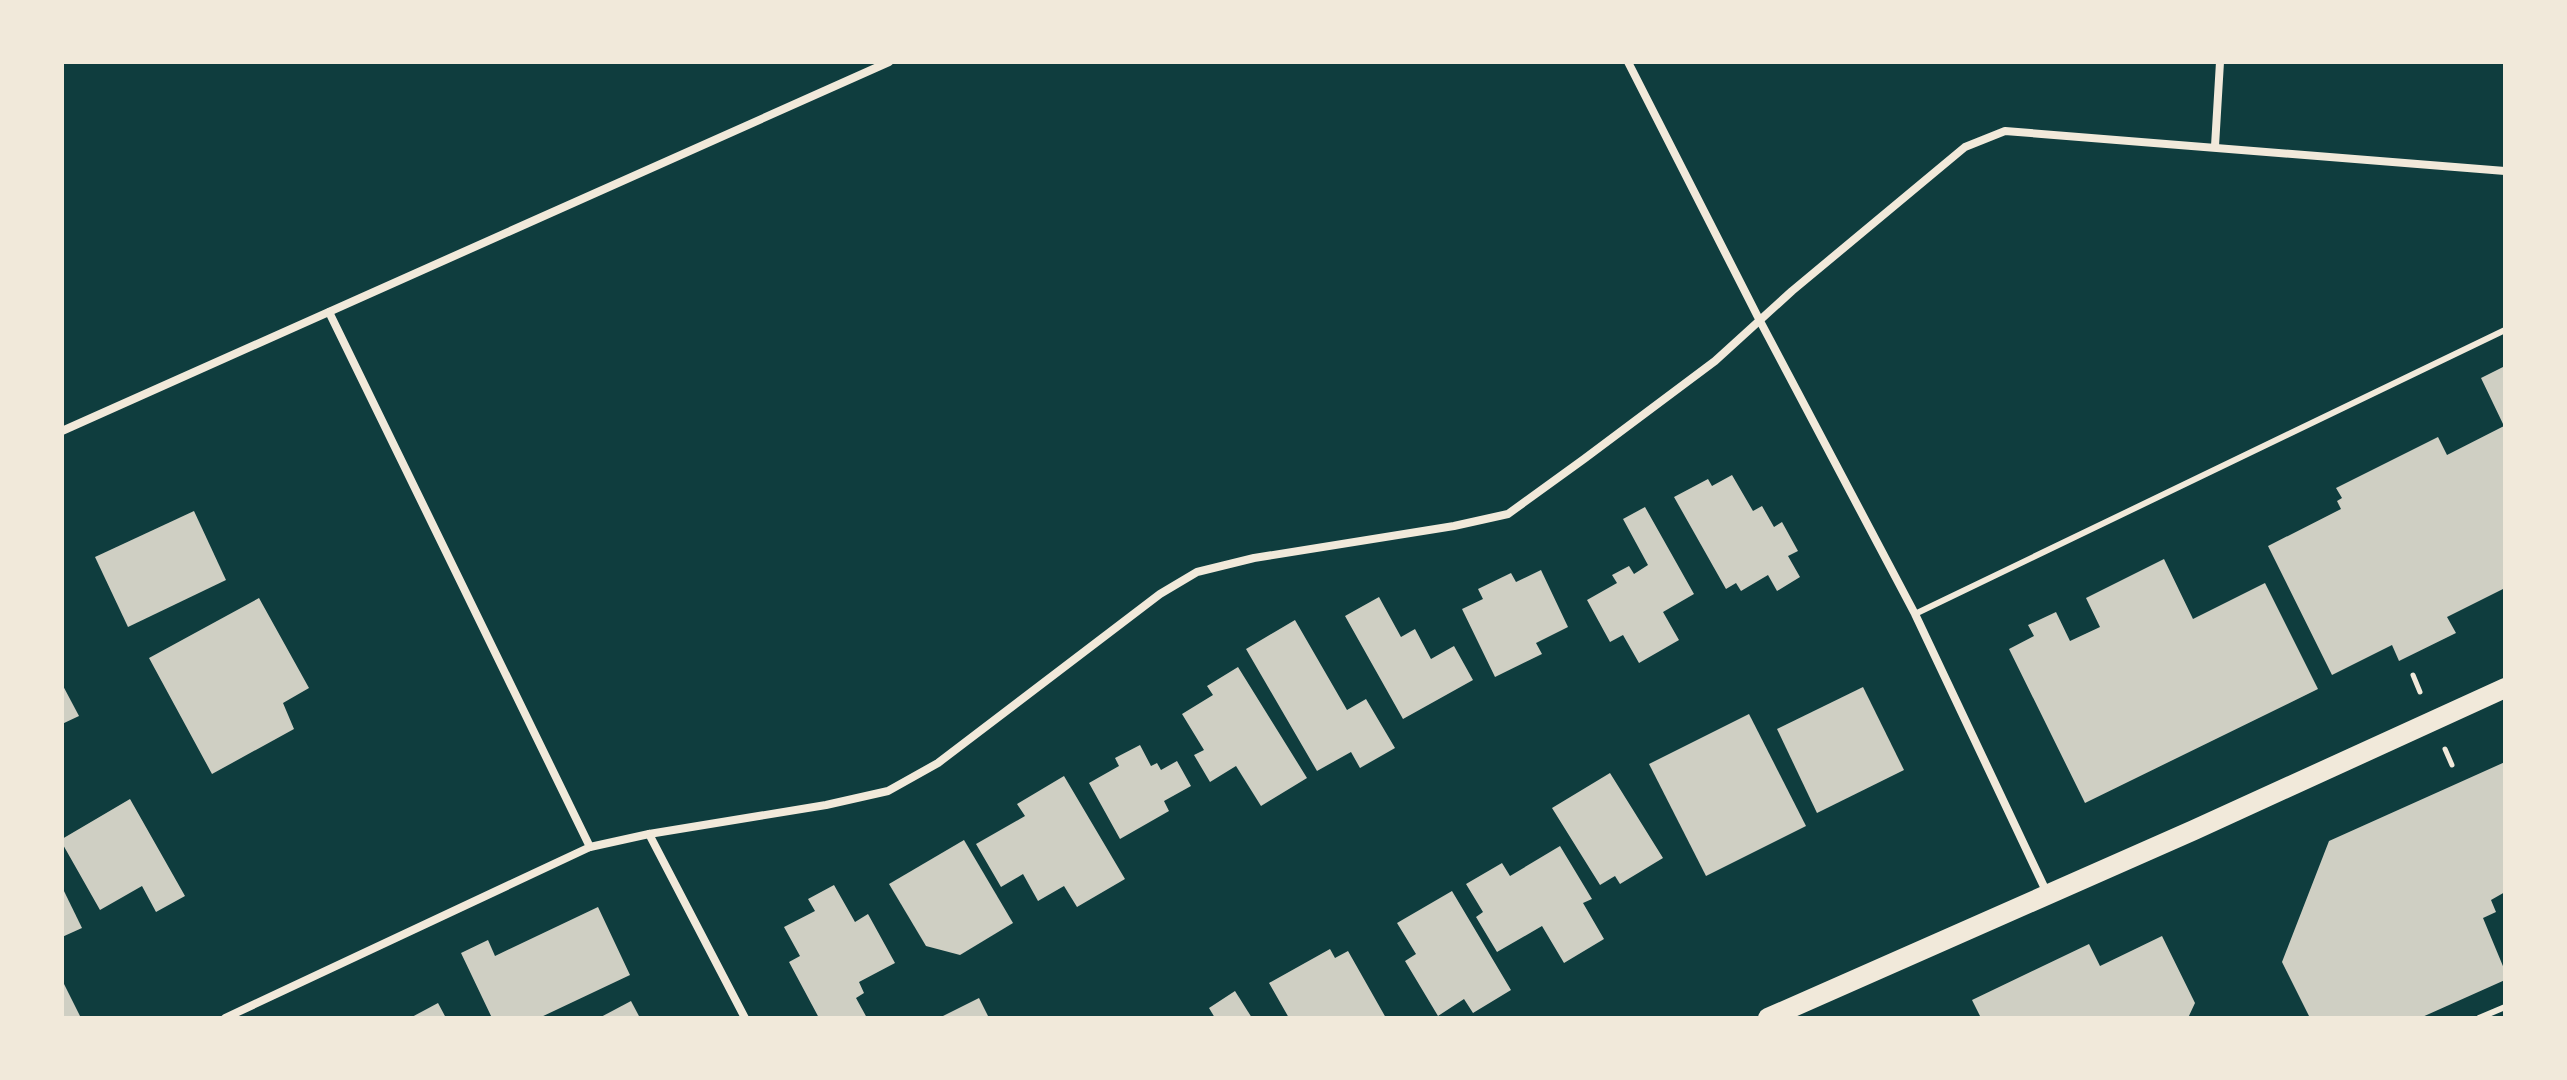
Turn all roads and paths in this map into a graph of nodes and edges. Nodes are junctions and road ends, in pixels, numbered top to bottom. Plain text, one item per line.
1 (889, 62) edge
2 (1628, 62) edge
3 (2220, 62) edge
4 (2215, 146) junction
5 (2505, 171) edge
6 (329, 312) junction
7 (1760, 321) junction
8 (2505, 330) edge
9 (62, 431) edge
10 (1915, 614) junction
11 (2505, 688) edge
12 (649, 834) junction
13 (590, 847) junction
14 (2047, 894) junction
15 (2505, 1007) edge
16 (225, 1018) edge
17 (745, 1018) edge
18 (1768, 1018) edge
19 (2479, 1018) edge

1 - 6 street
2 - 7 street
3 - 4 street
4 - 5 street
4 - 7 street
6 - 9 street
6 - 13 street
7 - 10 street
7 - 12 street
8 - 10 lane
10 - 14 street
11 - 14 main road
12 - 13 street
12 - 17 street
13 - 16 street
14 - 18 main road
15 - 19 lane

